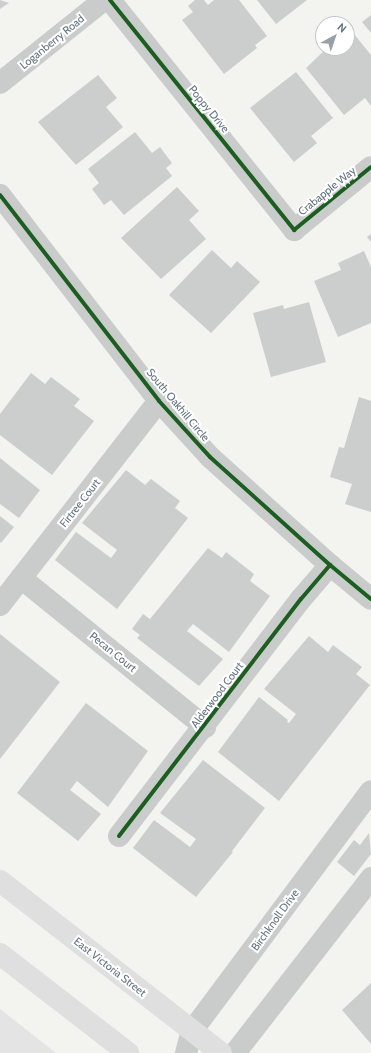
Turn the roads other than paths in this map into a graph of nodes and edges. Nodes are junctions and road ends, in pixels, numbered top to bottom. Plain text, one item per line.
1 (104, 0) edge
2 (110, 0) edge
3 (0, 84) edge
4 (371, 167) edge
5 (1, 200) edge
6 (294, 230) joint
7 (159, 401) junction
8 (330, 565) junction
9 (21, 578) junction
10 (371, 599) edge
11 (0, 605) edge
12 (205, 727) junction
13 (371, 791) edge
14 (119, 836) dead end
15 (371, 878) edge
16 (0, 881) edge
17 (0, 954) edge
18 (192, 1032) junction
19 (128, 1053) edge
20 (186, 1053) edge
21 (220, 1053) edge
22 (235, 1053) edge

1 - 3 street, Loganberry Road
2 - 6 street, Poppy Drive
4 - 6 street, Crabapple Way
5 - 7 street, South Oakhill Circle
7 - 8 street, South Oakhill Circle
7 - 9 street, Firtree Court
8 - 10 street, South Oakhill Circle
8 - 12 street, Alderwood Court
9 - 11 street, Firtree Court
9 - 12 street, Pecan Court
12 - 14 street, Alderwood Court
13 - 18 street, Birchknoll Drive
15 - 22 street
16 - 18 main road, East Victoria Street
17 - 19 main road
18 - 20 street, Birchknoll Drive
18 - 21 main road, East Victoria Street

